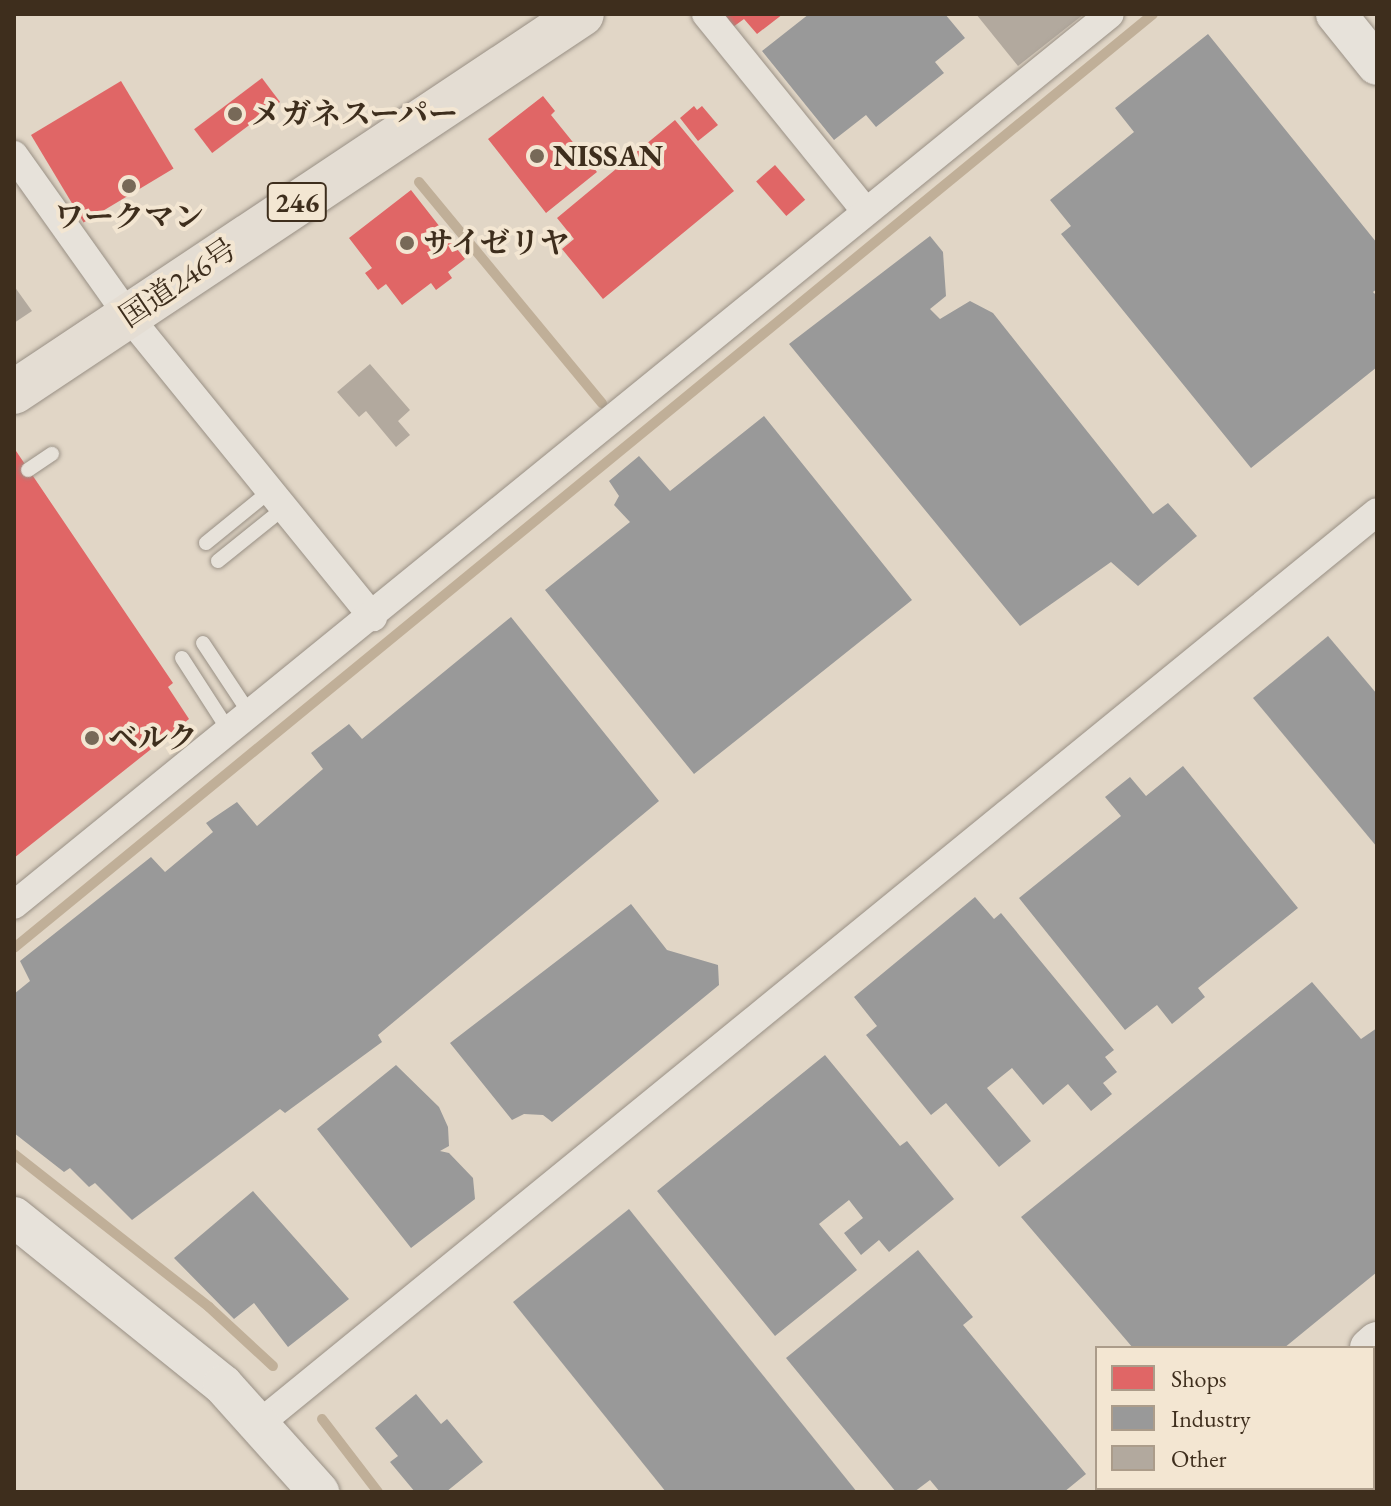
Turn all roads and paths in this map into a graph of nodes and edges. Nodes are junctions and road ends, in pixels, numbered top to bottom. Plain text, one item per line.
1 (582, 14) edge
2 (706, 14) edge
3 (1110, 14) edge
4 (1336, 14) edge
5 (1377, 65) edge
6 (14, 155) edge
7 (865, 210) junction
8 (129, 317) junction
9 (14, 392) edge
10 (52, 454) dead end
11 (28, 470) dead end
12 (277, 499) junction
13 (1377, 512) edge
14 (206, 543) dead end
15 (218, 561) dead end
16 (373, 617) junction
17 (203, 643) dead end
18 (182, 658) dead end
19 (240, 722) junction
20 (14, 905) edge
21 (14, 1217) edge
22 (260, 1423) junction
23 (319, 1492) edge

1 - 8 highway, 国道246号 / 246
2 - 7 street
3 - 7 street
4 - 5 street
6 - 8 street
7 - 16 street
8 - 9 highway, 国道246号 / 246
8 - 12 street
10 - 11 lane
12 - 14 lane
12 - 15 lane
12 - 16 street
13 - 22 street
16 - 19 street
17 - 19 lane
18 - 19 lane
19 - 20 street
21 - 22 street
22 - 23 street

